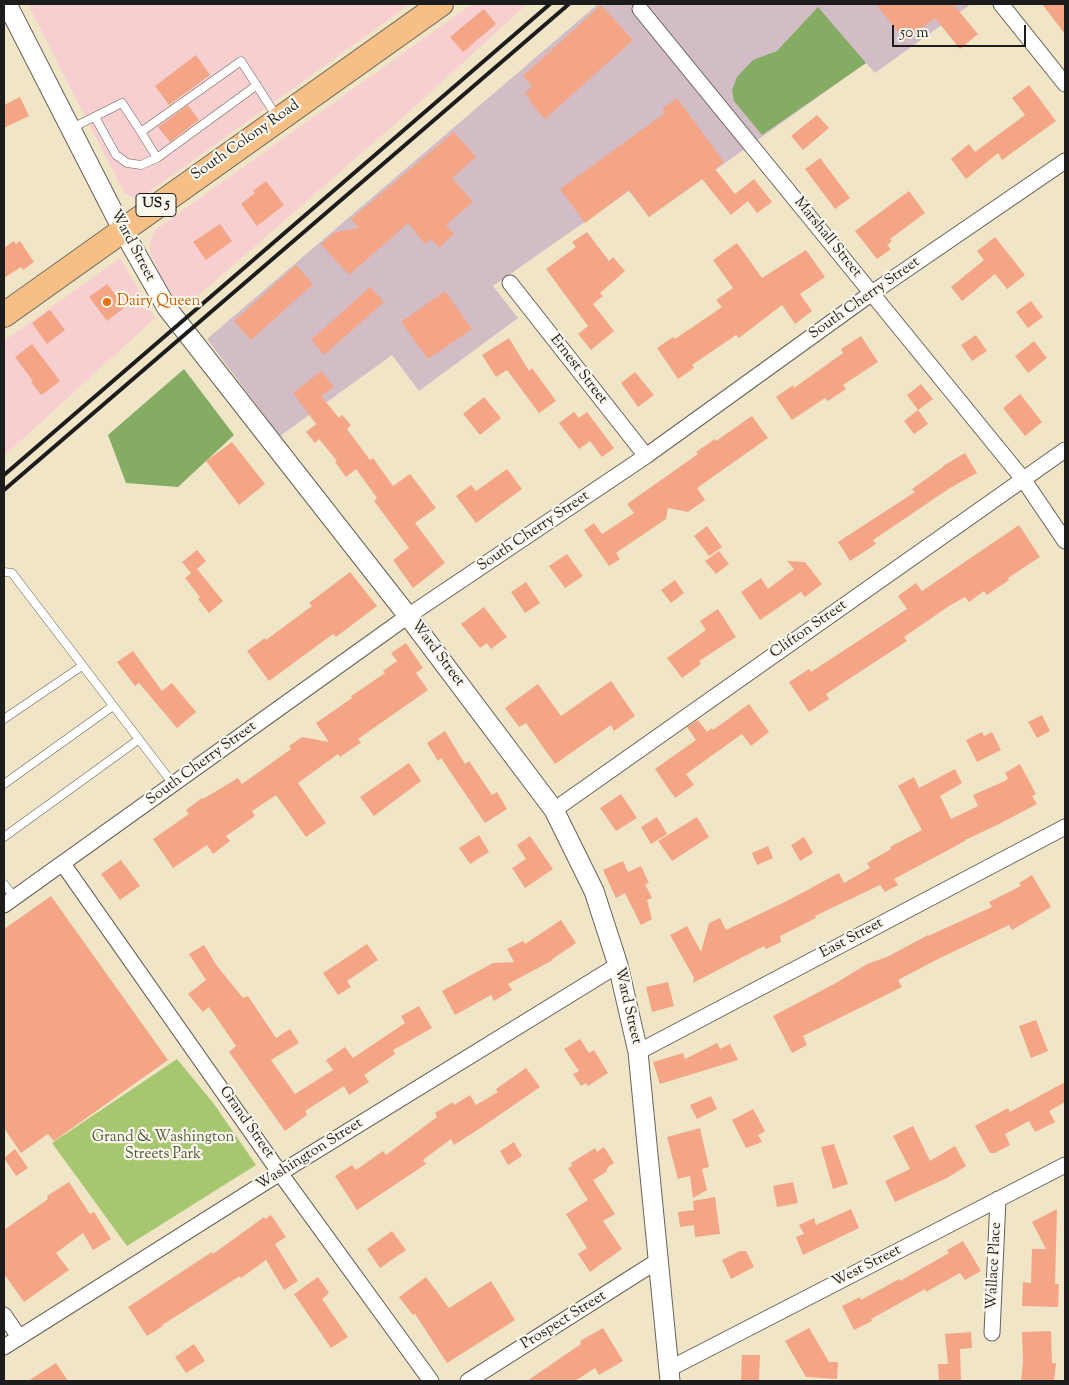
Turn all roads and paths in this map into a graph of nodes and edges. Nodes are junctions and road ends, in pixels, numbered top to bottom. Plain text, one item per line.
1 (441, 4) edge
2 (1001, 4) edge
3 (640, 9) dead end
4 (8, 15) edge
5 (1065, 84) edge
6 (258, 85) junction
7 (95, 117) junction
8 (278, 118) junction
9 (70, 128) junction
10 (141, 132) junction
11 (157, 158) junction
12 (1065, 161) edge
13 (122, 229) junction
14 (510, 283) dead end
15 (872, 293) junction
16 (4, 315) edge
17 (1065, 450) edge
18 (646, 456) junction
19 (1023, 479) junction
20 (1065, 541) edge
21 (4, 572) edge
22 (408, 616) junction
23 (82, 666) junction
24 (113, 706) junction
25 (4, 719) edge
26 (138, 740) junction
27 (4, 784) edge
28 (173, 784) junction
29 (554, 810) junction
30 (1065, 826) edge
31 (4, 837) edge
32 (63, 864) junction
33 (4, 884) edge
34 (9, 902) edge
35 (618, 965) junction
36 (638, 1052) junction
37 (1065, 1165) edge
38 (280, 1173) junction
39 (998, 1199) junction
40 (659, 1260) junction
41 (4, 1315) edge
42 (992, 1332) dead end
43 (19, 1337) junction
44 (4, 1347) edge
45 (669, 1375) edge
46 (431, 1381) edge
47 (468, 1381) edge

1 - 8 main road, South Colony Road / US 5
2 - 5 street
3 - 15 street, Marshall Street
4 - 9 street, Ward Street
6 - 8 lane
6 - 10 lane
6 - 11 lane
7 - 9 lane
7 - 10 lane
7 - 11 lane
8 - 13 main road, South Colony Road / US 5
9 - 13 street, Ward Street
10 - 11 lane
12 - 15 street, South Cherry Street
13 - 16 main road, South Colony Road / US 5
13 - 22 street, Ward Street
14 - 18 street, Ernest Street
15 - 18 street, South Cherry Street
15 - 19 street, Marshall Street
17 - 19 street, Clifton Street
18 - 22 street, South Cherry Street
19 - 20 street, Marshall Street
19 - 29 street, Clifton Street
21 - 23 lane
22 - 28 street, South Cherry Street
22 - 29 street, Ward Street
23 - 24 lane
23 - 25 lane
24 - 26 lane
24 - 27 lane
26 - 28 lane
26 - 31 lane
28 - 32 street, South Cherry Street
29 - 35 street, Ward Street
30 - 36 street, East Street
32 - 34 street, South Cherry Street
32 - 38 street, Grand Street
33 - 34 lane
35 - 36 street, Ward Street
35 - 38 street, Washington Street
36 - 40 street, Ward Street
37 - 39 street, West Street
38 - 43 street, Washington Street
38 - 46 street, Grand Street
39 - 42 street, Wallace Place
39 - 45 street, West Street
40 - 45 street, Ward Street
40 - 47 street, Prospect Street
41 - 43 street
43 - 44 street, Washington Street

